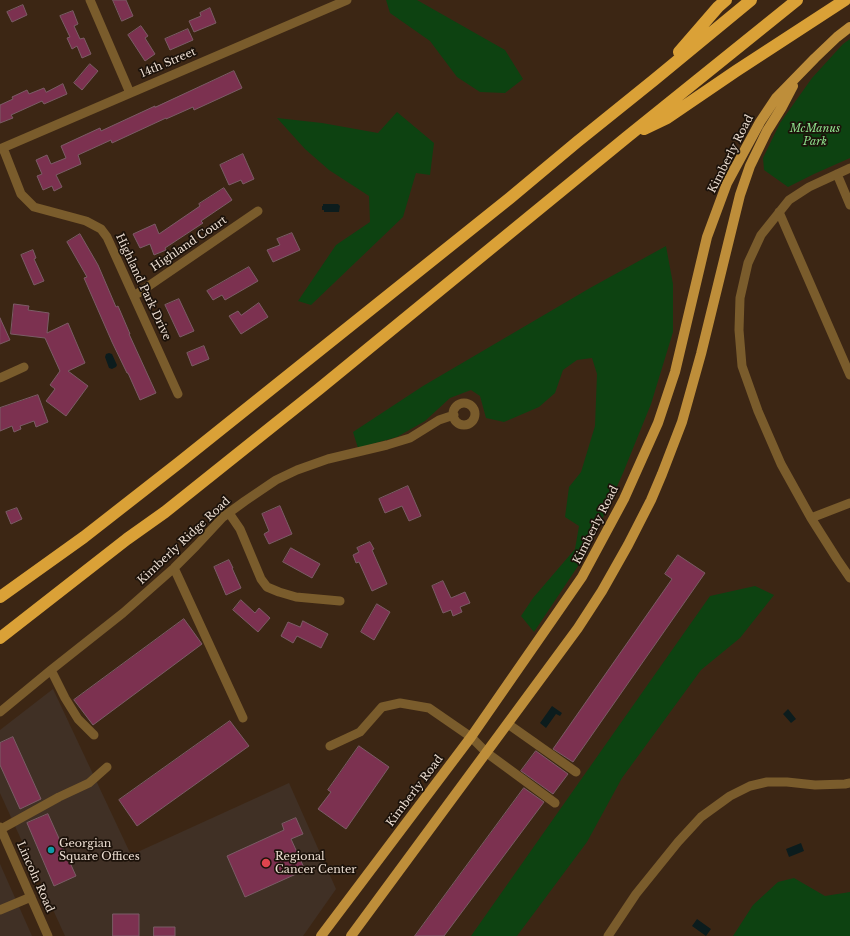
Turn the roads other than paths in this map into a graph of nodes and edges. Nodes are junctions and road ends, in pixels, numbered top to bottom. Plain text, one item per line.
1 (90, 0) edge
2 (347, 0) edge
3 (726, 0) edge
4 (751, 0) edge
5 (797, 0) edge
6 (845, 0) edge
7 (850, 27) edge
8 (797, 77) junction
9 (654, 80) junction
10 (130, 93) junction
11 (626, 137) junction
12 (1, 149) edge
13 (850, 168) edge
14 (837, 174) junction
15 (850, 205) edge
16 (258, 211) dead end
17 (779, 212) junction
18 (134, 296) junction
19 (24, 367) dead end
20 (850, 375) edge
21 (0, 378) edge
22 (178, 394) dead end
23 (454, 415) dead end
24 (850, 503) edge
25 (229, 513) junction
26 (811, 518) junction
27 (174, 568) junction
28 (850, 578) edge
29 (0, 597) edge
30 (340, 601) dead end
31 (0, 638) edge
32 (51, 670) junction
33 (0, 712) edge
34 (243, 718) dead end
35 (508, 724) junction
36 (94, 735) dead end
37 (471, 737) junction
38 (330, 746) dead end
39 (487, 753) junction
40 (107, 767) dead end
41 (576, 772) dead end
42 (850, 783) edge
43 (555, 804) dead end
44 (0, 828) edge
45 (2, 841) edge
46 (31, 897) junction
47 (0, 910) edge
48 (48, 936) edge
49 (321, 936) edge
50 (351, 936) edge
51 (608, 936) edge

1 - 10 street
2 - 10 street, 14th Street
3 - 9 highway
4 - 9 highway
5 - 11 highway
6 - 11 highway
7 - 8 main road, Kimberly Road
8 - 35 main road, Kimberly Road
8 - 37 main road, Kimberly Road
9 - 29 highway
10 - 12 street, 14th Street
11 - 31 highway
12 - 18 street, Highland Park Drive
13 - 14 street
14 - 15 street
14 - 17 street
16 - 18 street, Highland Court
17 - 20 street
17 - 26 street
18 - 22 street, Highland Park Drive
19 - 21 street
23 - 25 street, Kimberly Ridge Road
24 - 26 street
25 - 27 street, Kimberly Ridge Road
25 - 30 street
26 - 28 street
27 - 32 street, Kimberly Ridge Road
27 - 34 street
32 - 33 street, Kimberly Ridge Road
32 - 36 street
35 - 39 main road, Kimberly Road
35 - 41 street
37 - 38 street
37 - 39 street
37 - 49 main road, Kimberly Road
39 - 43 street
39 - 50 main road, Kimberly Road
40 - 44 street
42 - 51 street
44 - 45 street, Lincoln Road
45 - 46 street, Lincoln Road
46 - 47 street
46 - 48 street, Lincoln Road

